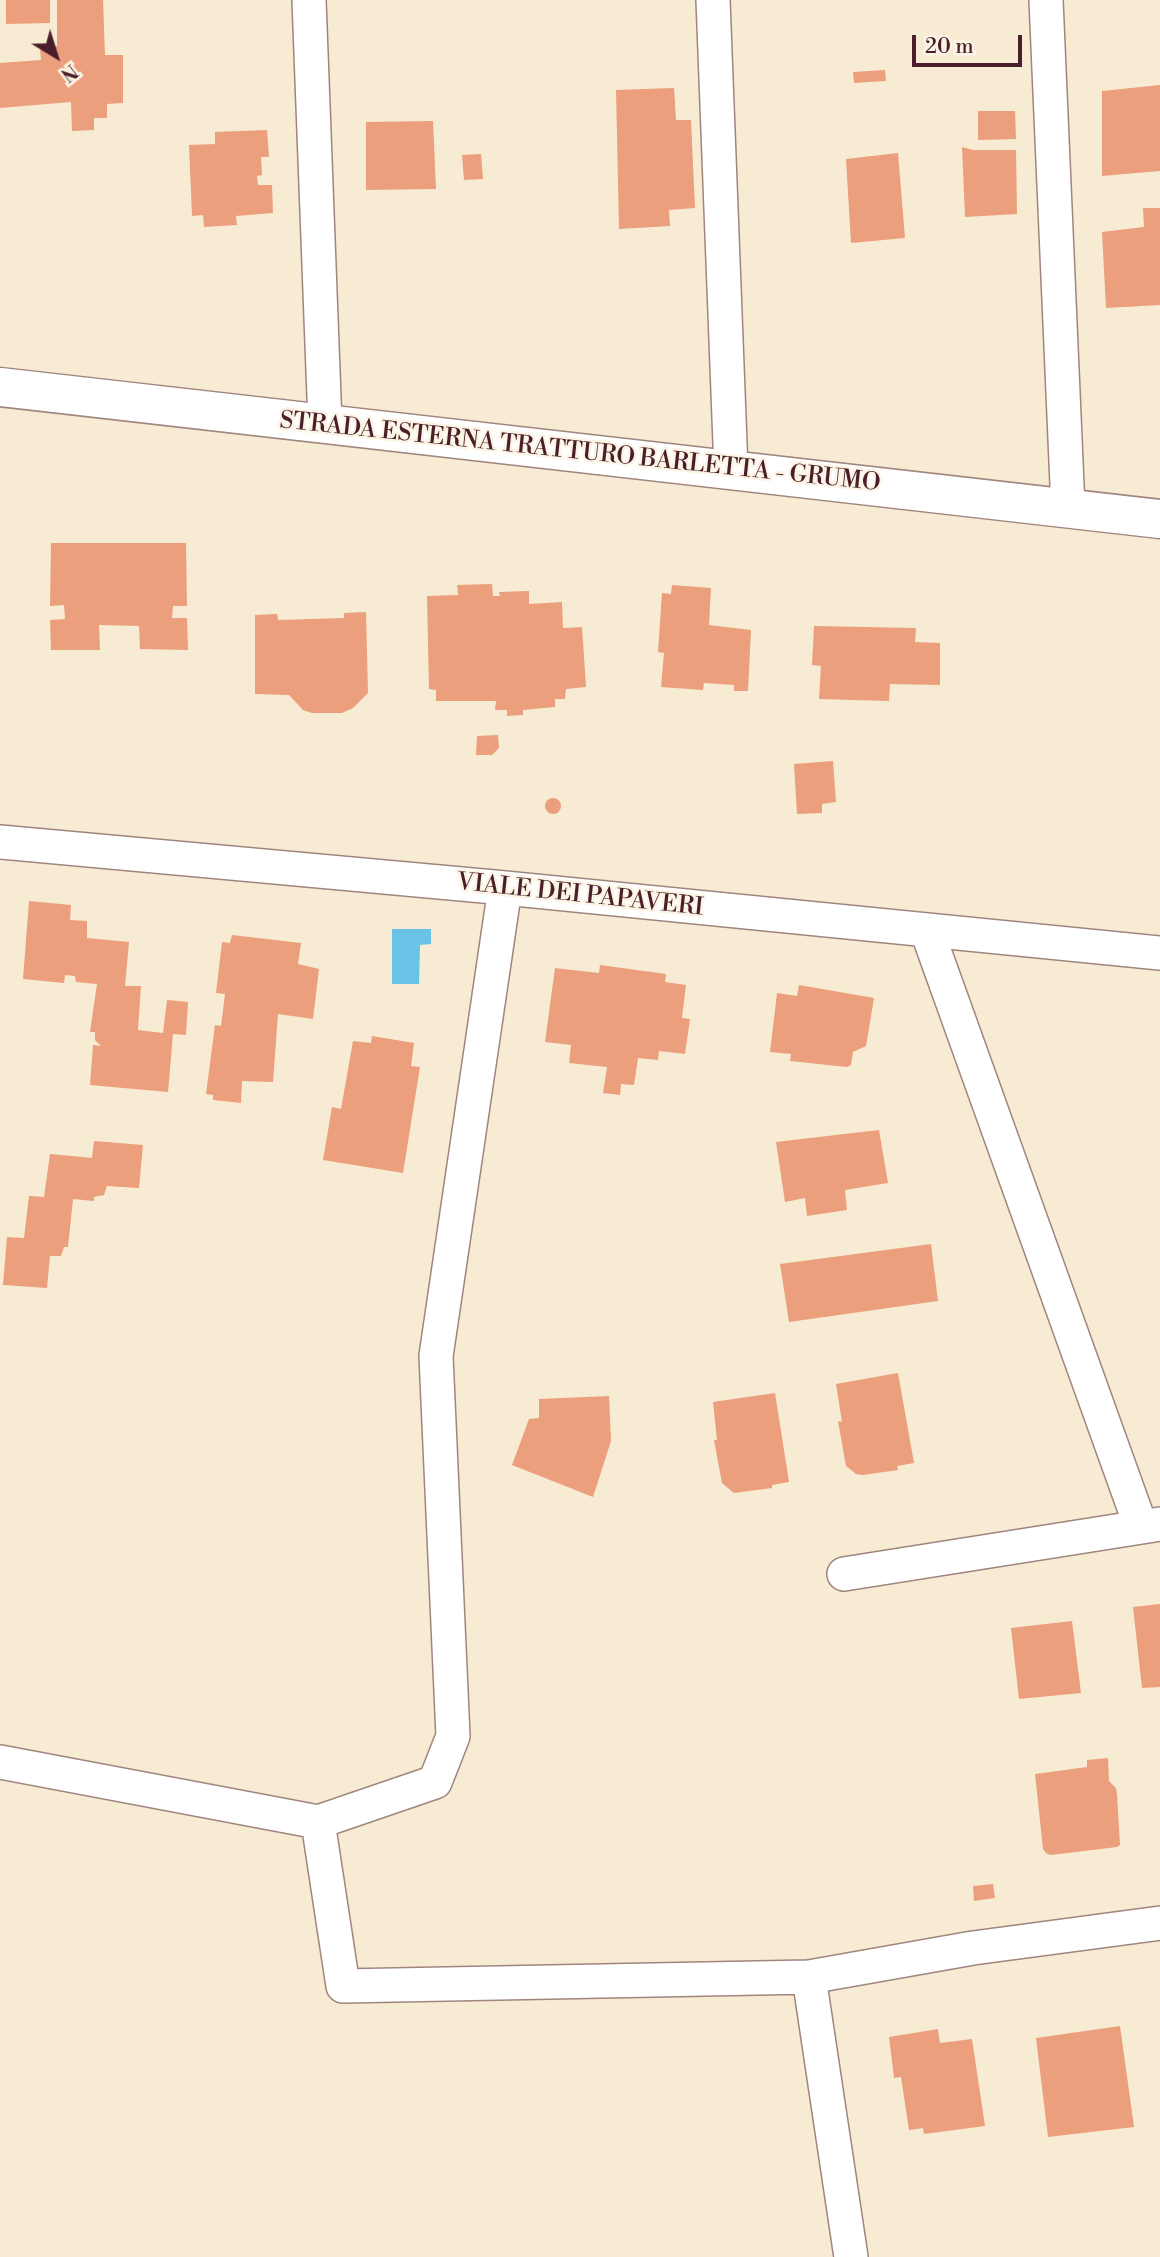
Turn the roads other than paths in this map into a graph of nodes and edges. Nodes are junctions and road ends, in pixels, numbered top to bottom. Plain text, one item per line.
1 (309, 0) edge
2 (713, 0) edge
3 (1046, 0) edge
4 (0, 387) edge
5 (325, 424) junction
6 (732, 470) junction
7 (1068, 508) junction
8 (1160, 519) edge
9 (0, 842) edge
10 (505, 888) junction
11 (927, 931) junction
12 (1160, 953) edge
13 (1151, 1525) edge
14 (844, 1574) dead end
15 (0, 1762) edge
16 (318, 1822) junction
17 (1160, 1923) edge
18 (808, 1977) junction
19 (851, 2257) edge

1 - 5 street
2 - 6 street
3 - 7 street
4 - 5 street, STRADA ESTERNA TRATTURO BARLETTA - GRUMO
5 - 6 street, STRADA ESTERNA TRATTURO BARLETTA - GRUMO
6 - 7 street, STRADA ESTERNA TRATTURO BARLETTA - GRUMO
7 - 8 street, STRADA ESTERNA TRATTURO BARLETTA - GRUMO
9 - 10 street, VIALE DEI PAPAVERI
10 - 11 street, VIALE DEI PAPAVERI
10 - 16 street
11 - 12 street, VIALE DEI PAPAVERI
11 - 13 street
13 - 14 street
15 - 16 street
16 - 18 street
17 - 18 street
18 - 19 street

